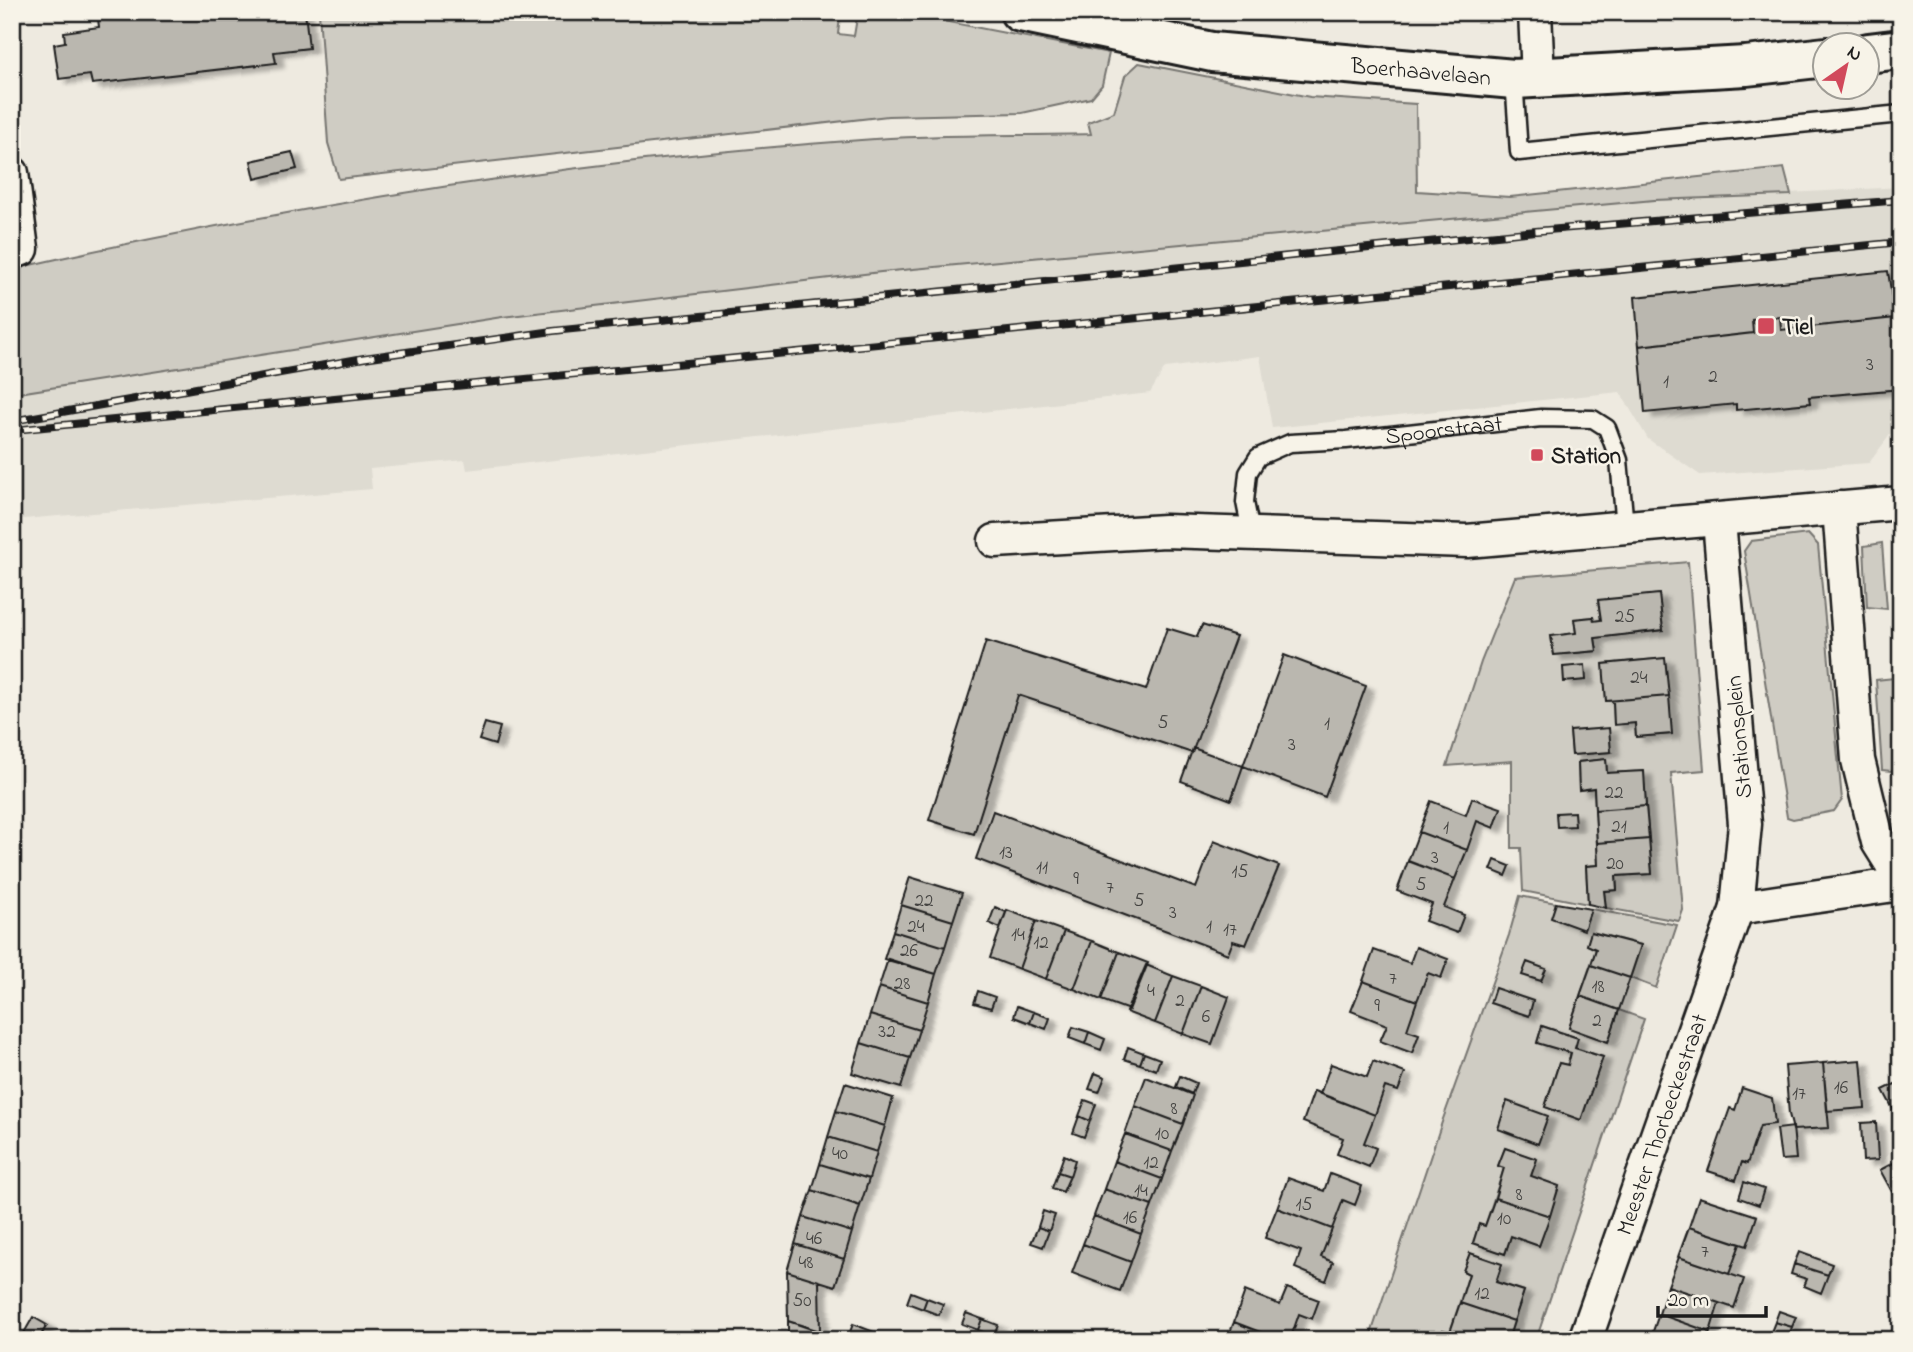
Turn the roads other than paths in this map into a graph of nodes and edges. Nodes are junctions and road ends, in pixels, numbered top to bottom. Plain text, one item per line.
1 (1020, 12) edge
2 (1535, 12) edge
3 (1901, 49) edge
4 (1882, 51) edge
5 (1812, 58) edge
6 (1526, 78) junction
7 (1901, 114) edge
8 (12, 173) edge
9 (12, 253) edge
10 (1901, 503) edge
11 (1839, 508) junction
12 (1719, 521) junction
13 (1625, 527) junction
14 (1251, 533) junction
15 (995, 541) dead end
16 (1901, 882) edge
17 (1737, 908) junction
18 (1585, 1340) edge

1 - 6 street, Boerhaavelaan
2 - 6 street
3 - 4 street
5 - 6 street, Boerhaavelaan
6 - 7 lane
8 - 9 street
10 - 11 street
11 - 12 street
11 - 16 street
12 - 13 street
12 - 17 street, Stationsplein
13 - 14 street
13 - 14 lane, Spoorstraat
14 - 15 street
16 - 17 street
17 - 18 street, Meester Thorbeckestraat

